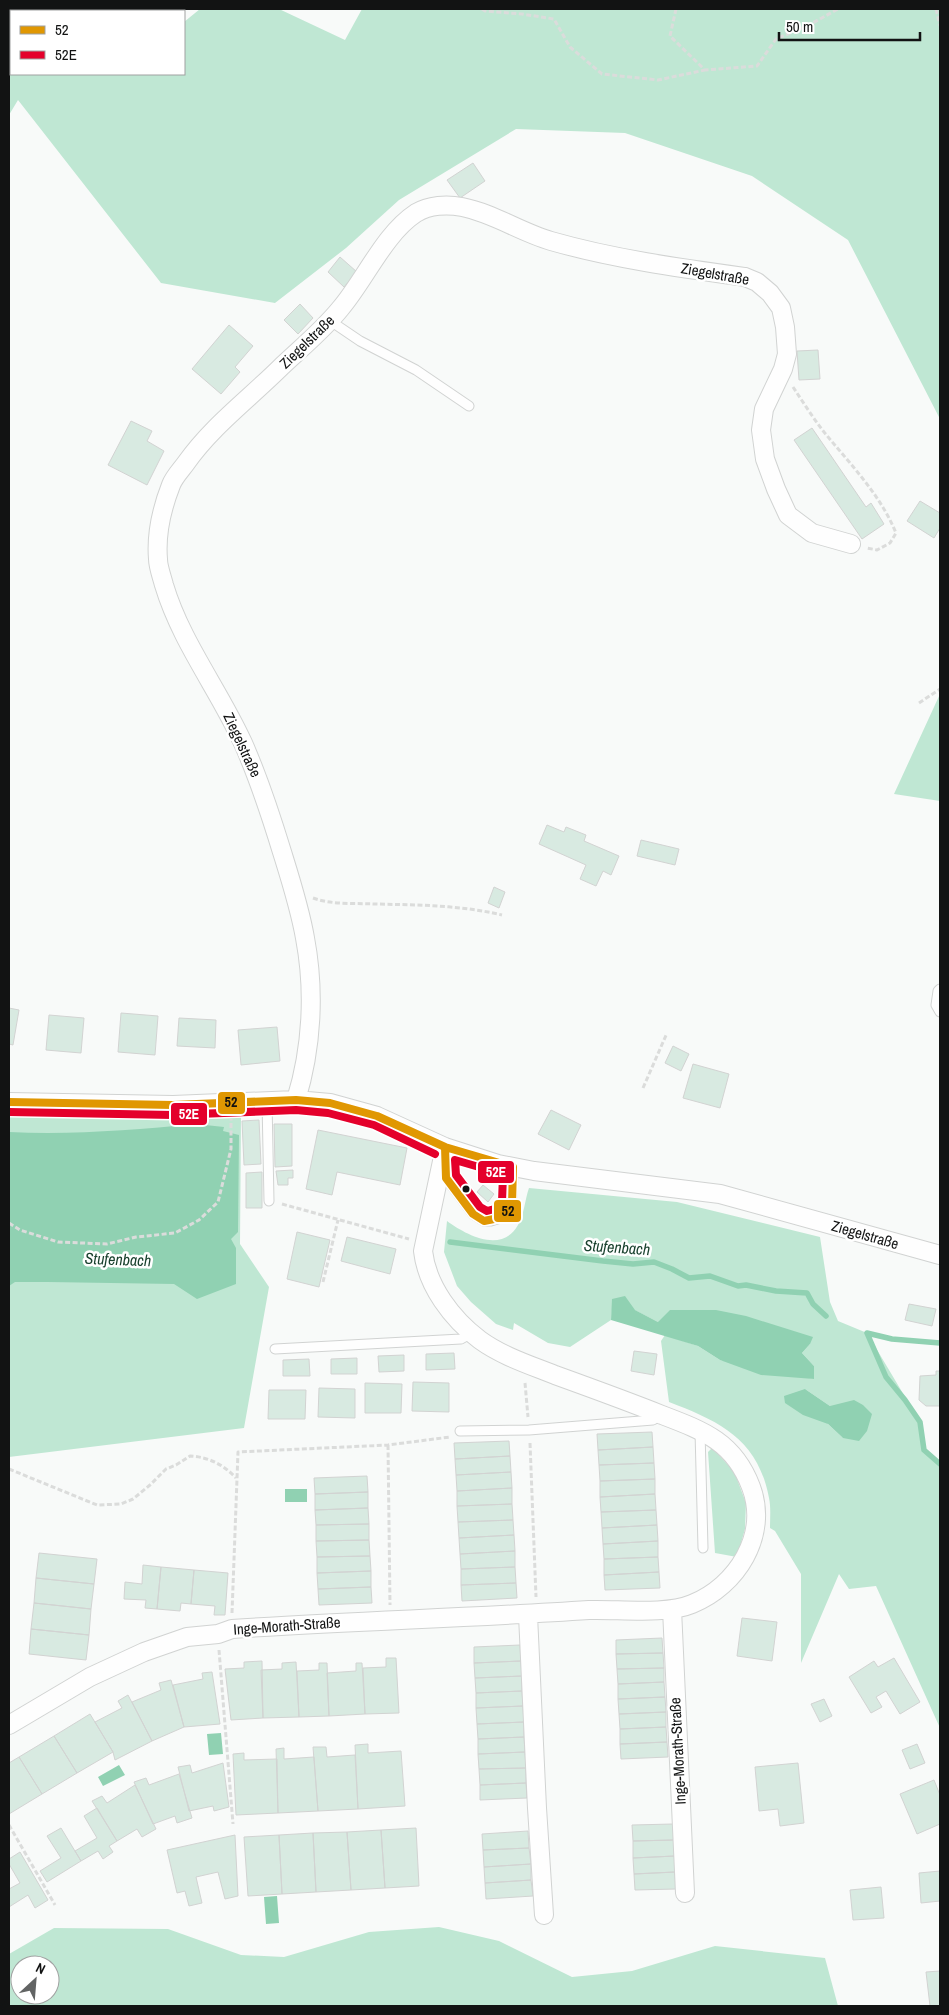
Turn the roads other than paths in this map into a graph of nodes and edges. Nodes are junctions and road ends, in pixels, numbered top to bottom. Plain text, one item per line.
1 (329, 320) junction
2 (469, 406) dead end
3 (852, 544) road end
4 (940, 989) edge
5 (940, 1012) edge
6 (296, 1100) junction
7 (267, 1101) junction
8 (9, 1102) edge
9 (445, 1147) junction
10 (513, 1167) junction
11 (269, 1201) road end
12 (940, 1255) edge
13 (472, 1333) junction
14 (275, 1349) dead end
15 (662, 1415) junction
16 (700, 1430) junction
17 (460, 1431) road end
18 (704, 1548) dead end
19 (672, 1609) junction
20 (532, 1615) junction
21 (9, 1725) edge
22 (685, 1893) dead end
23 (544, 1914) dead end

1 - 2 lane
1 - 3 street, Ziegelstraße
1 - 6 street, Ziegelstraße
4 - 5 lane
6 - 7 street, Ziegelstraße
6 - 9 street, Ziegelstraße
7 - 8 street, Ziegelstraße
7 - 11 lane
9 - 10 street, Ziegelstraße
9 - 10 lane
9 - 13 street, Inge-Morath-Straße
10 - 12 street, Ziegelstraße
13 - 14 lane
13 - 15 street, Inge-Morath-Straße
15 - 16 street, Inge-Morath-Straße
15 - 17 lane
16 - 18 lane
16 - 19 street, Inge-Morath-Straße
19 - 20 street, Inge-Morath-Straße
19 - 22 street, Inge-Morath-Straße
20 - 21 street, Inge-Morath-Straße
20 - 23 street

